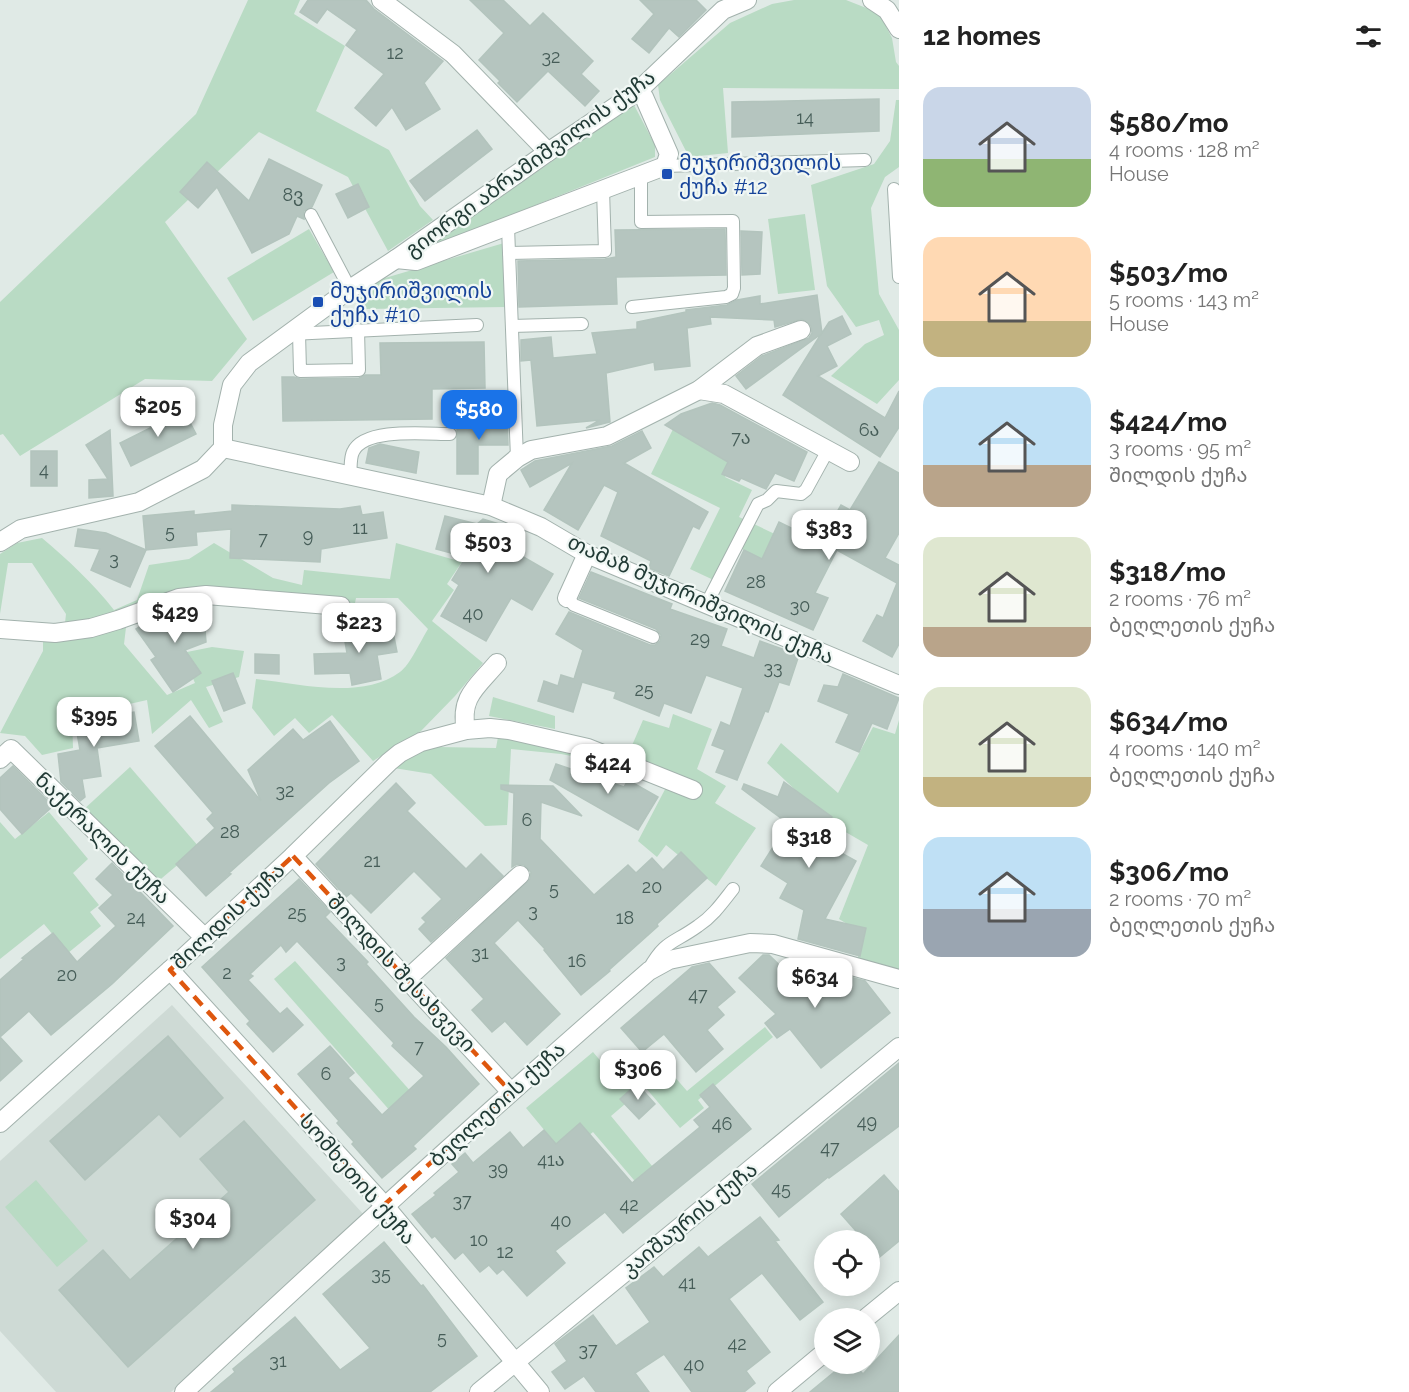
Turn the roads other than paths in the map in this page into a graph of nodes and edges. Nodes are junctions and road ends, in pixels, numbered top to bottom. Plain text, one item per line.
1 (381, 0) edge
2 (747, 0) edge
3 (872, 0) edge
4 (718, 5) edge
5 (899, 29) edge
6 (637, 92) junction
7 (548, 152) junction
8 (865, 160) dead end
9 (665, 166) junction
10 (641, 176) junction
11 (894, 189) dead end
12 (603, 190) junction
13 (311, 215) dead end
14 (508, 227) junction
15 (509, 253) junction
16 (396, 260) junction
17 (899, 277) edge
18 (350, 289) junction
19 (632, 307) dead end
20 (582, 324) dead end
21 (477, 325) dead end
22 (512, 326) junction
23 (358, 330) junction
24 (801, 330) dead end
25 (295, 333) junction
26 (699, 390) junction
27 (450, 434) dead end
28 (223, 448) junction
29 (828, 450) junction
30 (517, 458) junction
31 (850, 462) dead end
32 (350, 475) junction
33 (490, 506) junction
34 (0, 542) edge
35 (587, 554) junction
36 (567, 598) joint
37 (707, 603) junction
38 (341, 606) dead end
39 (0, 629) edge
40 (653, 637) dead end
41 (497, 663) dead end
42 (899, 685) edge
43 (466, 730) junction
44 (0, 759) edge
45 (693, 790) dead end
46 (293, 856) junction
47 (520, 875) dead end
48 (733, 888) dead end
49 (205, 938) junction
50 (170, 970) junction
51 (649, 971) junction
52 (407, 979) junction
53 (899, 979) edge
54 (899, 1047) edge
55 (510, 1091) junction
56 (0, 1123) edge
57 (384, 1205) junction
58 (899, 1291) edge
59 (878, 1308) edge
60 (814, 1361) edge
61 (514, 1362) junction
62 (184, 1392) edge
63 (479, 1392) edge
64 (540, 1392) edge
65 (777, 1392) edge

1 - 7 street
2 - 4 street, გიორგი აბრამიშვილის ქუჩა
3 - 5 street
4 - 6 street, გიორგი აბრამიშვილის ქუჩა
6 - 7 street, გიორგი აბრამიშვილის ქუჩა
6 - 9 street
7 - 16 street, გიორგი აბრამიშვილის ქუჩა
8 - 9 lane
9 - 10 street
10 - 12 street
10 - 19 lane
11 - 17 lane
12 - 14 street
12 - 15 lane
13 - 18 lane
14 - 15 lane
14 - 16 street
15 - 22 lane
16 - 18 street
18 - 25 street
20 - 22 lane
21 - 23 lane
22 - 30 lane
23 - 25 lane
23 - 25 lane
24 - 26 street
25 - 28 street
26 - 29 street
26 - 30 street
27 - 32 lane
28 - 32 street, თამაზ მუჯირიშვილის ქუჩა
28 - 34 street
29 - 31 street
29 - 37 lane
30 - 33 street
32 - 33 street, თამაზ მუჯირიშვილის ქუჩა
33 - 35 street, თამაზ მუჯირიშვილის ქუჩა
35 - 36 street
35 - 37 street, თამაზ მუჯირიშვილის ქუჩა
36 - 40 lane
37 - 42 street, თამაზ მუჯირიშვილის ქუჩა
38 - 39 street
41 - 43 street
43 - 45 street, შილდის ქუჩა
43 - 46 street, შილდის ქუჩა
44 - 49 street, ნაქერალის ქუჩა
46 - 49 street, შილდის ქუჩა
46 - 52 street, შილდის შესახვევი
47 - 52 street
48 - 51 lane
49 - 50 street, შილდის ქუჩა
50 - 56 street, შილდის ქუჩა
50 - 57 street, სომხეთის ქუჩა
51 - 53 street, ბეღლეთის ქუჩა
51 - 55 street, ბეღლეთის ქუჩა
52 - 55 street, შილდის შესახვევი
54 - 61 street, კაიშაურის ქუჩა
55 - 57 street, ბეღლეთის ქუჩა
57 - 61 street, სომხეთის ქუჩა
57 - 62 street, ბეღლეთის ქუჩა
58 - 59 street
60 - 65 street
61 - 63 street, კაიშაურის ქუჩა
61 - 64 street, სომხეთის ქუჩა

